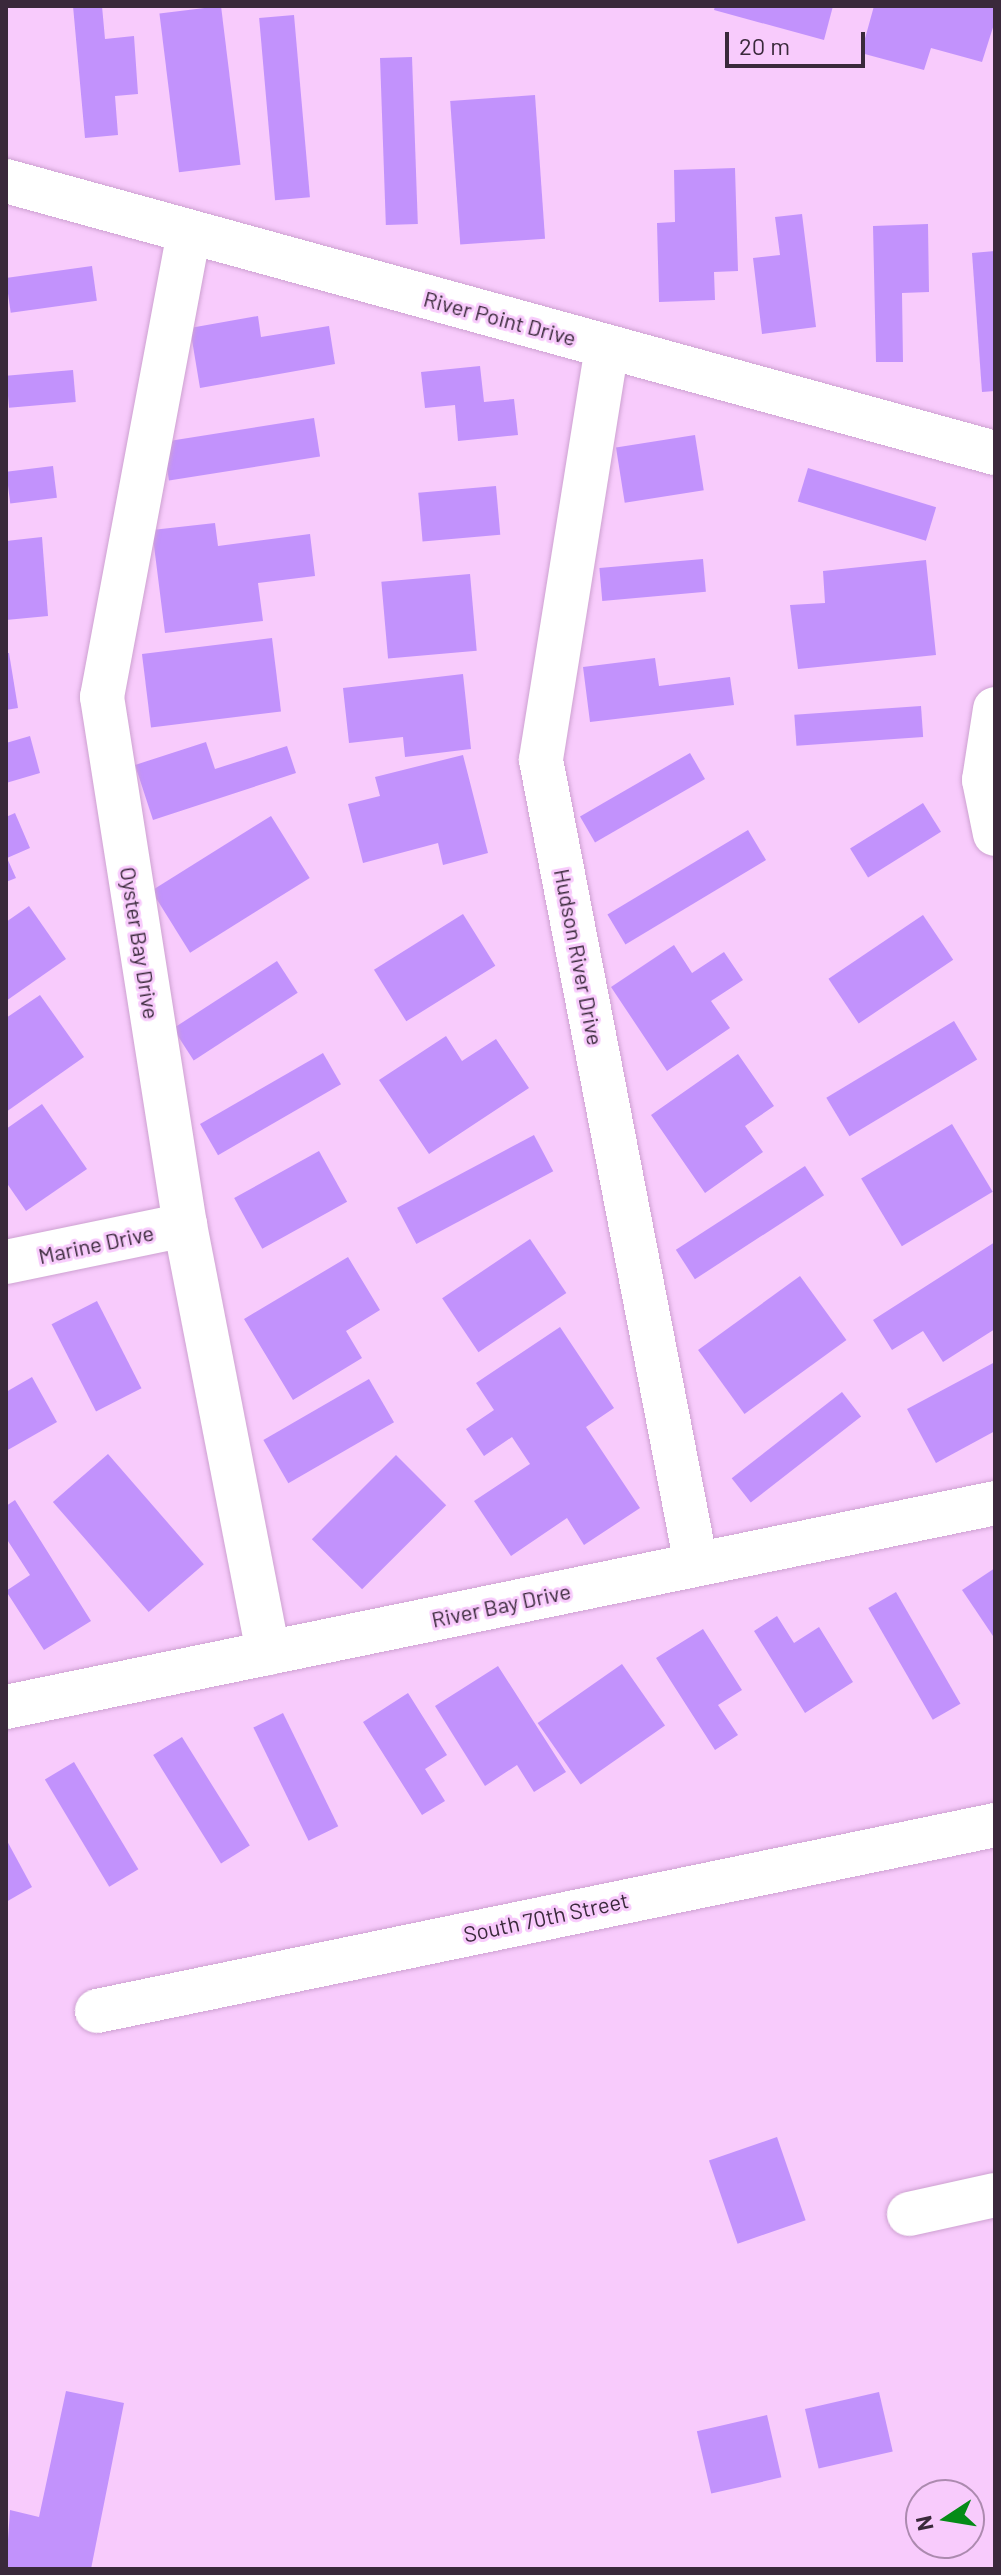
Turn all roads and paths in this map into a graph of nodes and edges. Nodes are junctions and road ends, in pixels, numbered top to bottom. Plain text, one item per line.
1 (6, 181) edge
2 (189, 232) junction
3 (607, 347) junction
4 (995, 453) edge
5 (995, 709) edge
6 (995, 834) edge
7 (185, 1225) junction
8 (6, 1262) edge
9 (995, 1503) edge
10 (696, 1564) junction
11 (268, 1653) junction
12 (6, 1707) edge
13 (995, 1825) edge
14 (97, 2011) dead end
15 (995, 2195) edge
16 (909, 2214) dead end

1 - 2 street, River Point Drive
2 - 3 street, River Point Drive
2 - 7 street, Oyster Bay Drive
3 - 4 street, River Point Drive
3 - 10 street, Hudson River Drive
5 - 6 street
7 - 8 street, Marine Drive
7 - 11 street, Oyster Bay Drive
9 - 10 street, River Bay Drive
10 - 11 street, River Bay Drive
11 - 12 street, River Bay Drive
13 - 14 street, South 70th Street
15 - 16 street

